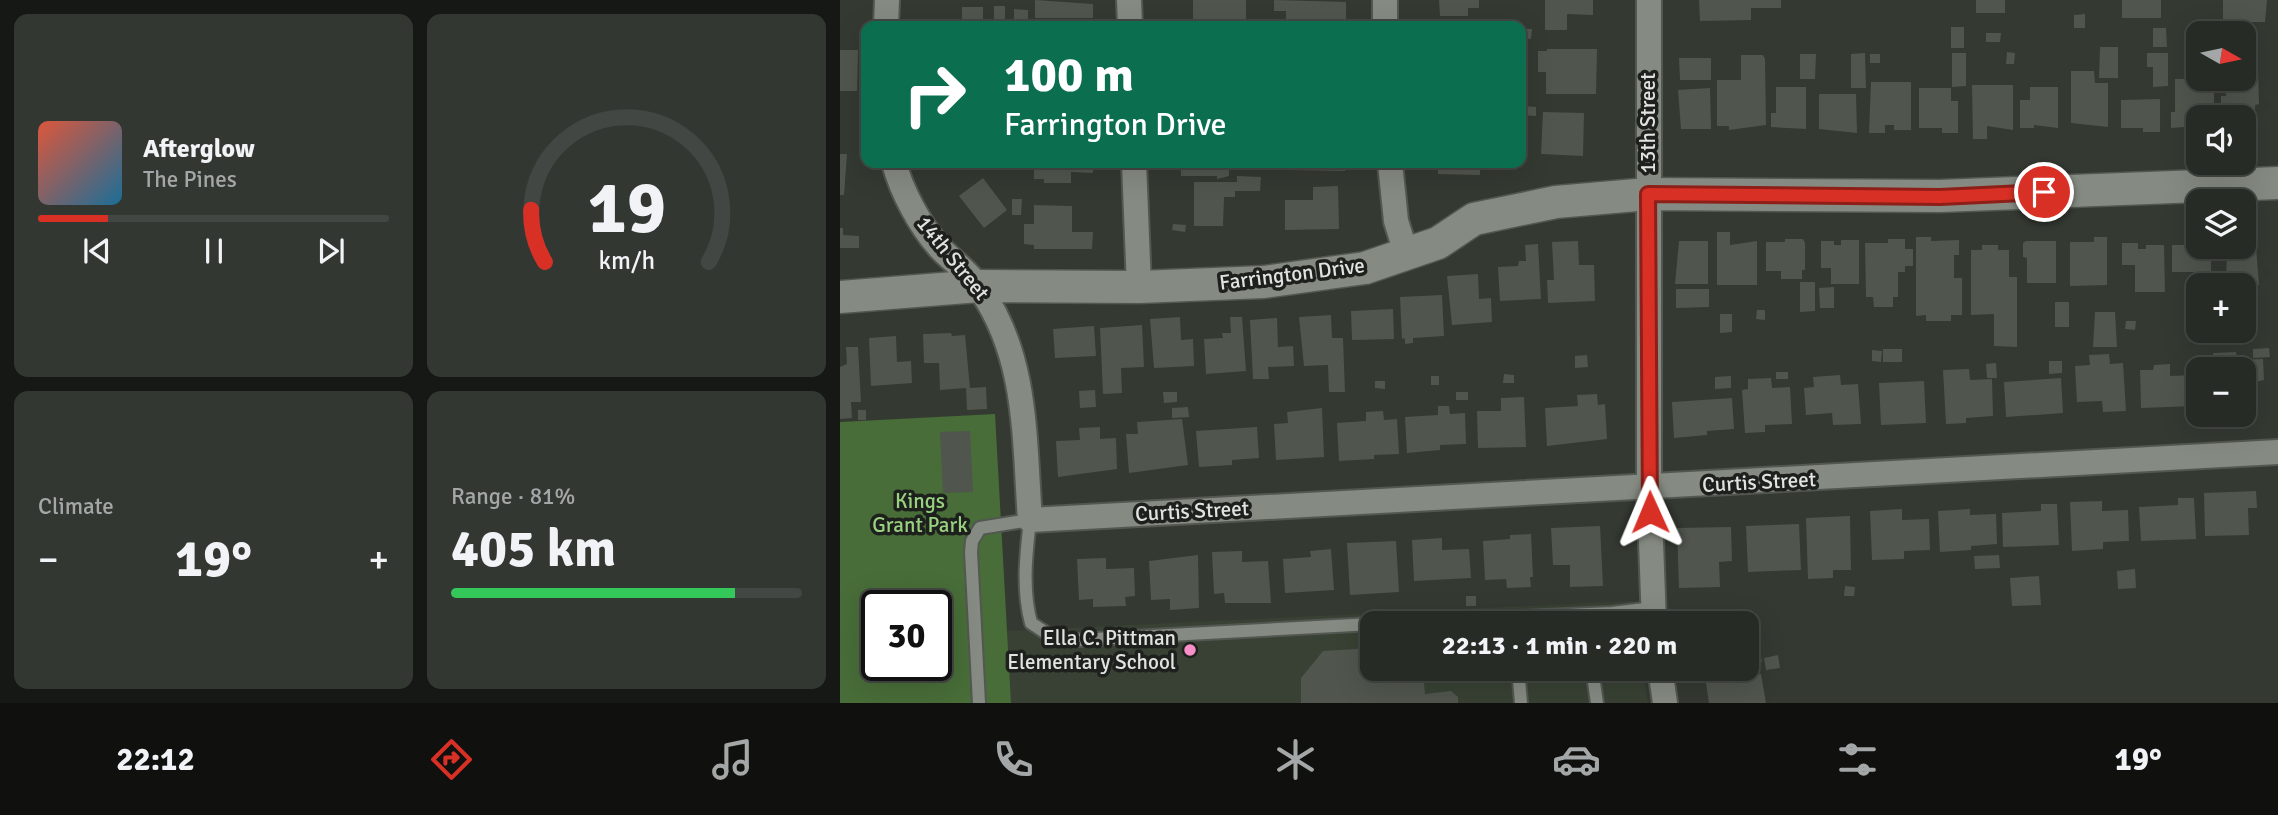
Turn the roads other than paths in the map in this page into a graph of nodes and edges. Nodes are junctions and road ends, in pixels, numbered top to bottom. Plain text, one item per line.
1 (887, 0) edge
2 (1129, 0) edge
3 (1385, 0) edge
4 (1649, 0) edge
5 (886, 21) edge
6 (1130, 21) edge
7 (1385, 21) edge
8 (896, 168) edge
9 (1135, 168) edge
10 (1391, 168) edge
11 (2278, 183) edge
12 (1648, 194) junction
13 (1406, 253) junction
14 (979, 286) junction
15 (1139, 287) junction
16 (840, 297) edge
17 (2278, 452) edge
18 (1649, 488) junction
19 (1030, 520) junction
20 (1653, 611) edge
21 (1360, 625) edge
22 (1519, 681) edge
23 (1594, 681) edge
24 (1662, 681) edge
25 (979, 703) edge
26 (1521, 703) edge
27 (1597, 703) edge
28 (1665, 703) edge

1 - 5 street
2 - 6 street
3 - 7 street
4 - 12 street, 13th Street
8 - 14 street, 14th Street
9 - 15 street
10 - 13 street
11 - 12 street, Farrington Drive
12 - 13 street, Farrington Drive
12 - 18 street, 13th Street
13 - 15 street, Farrington Drive
14 - 15 street, Farrington Drive
14 - 16 street, Farrington Drive
14 - 19 street, 14th Street
17 - 18 street, Curtis Street
18 - 19 street, Curtis Street
18 - 20 street, 13th Street
19 - 21 lane
19 - 25 lane
22 - 26 lane
23 - 27 lane
24 - 28 street

